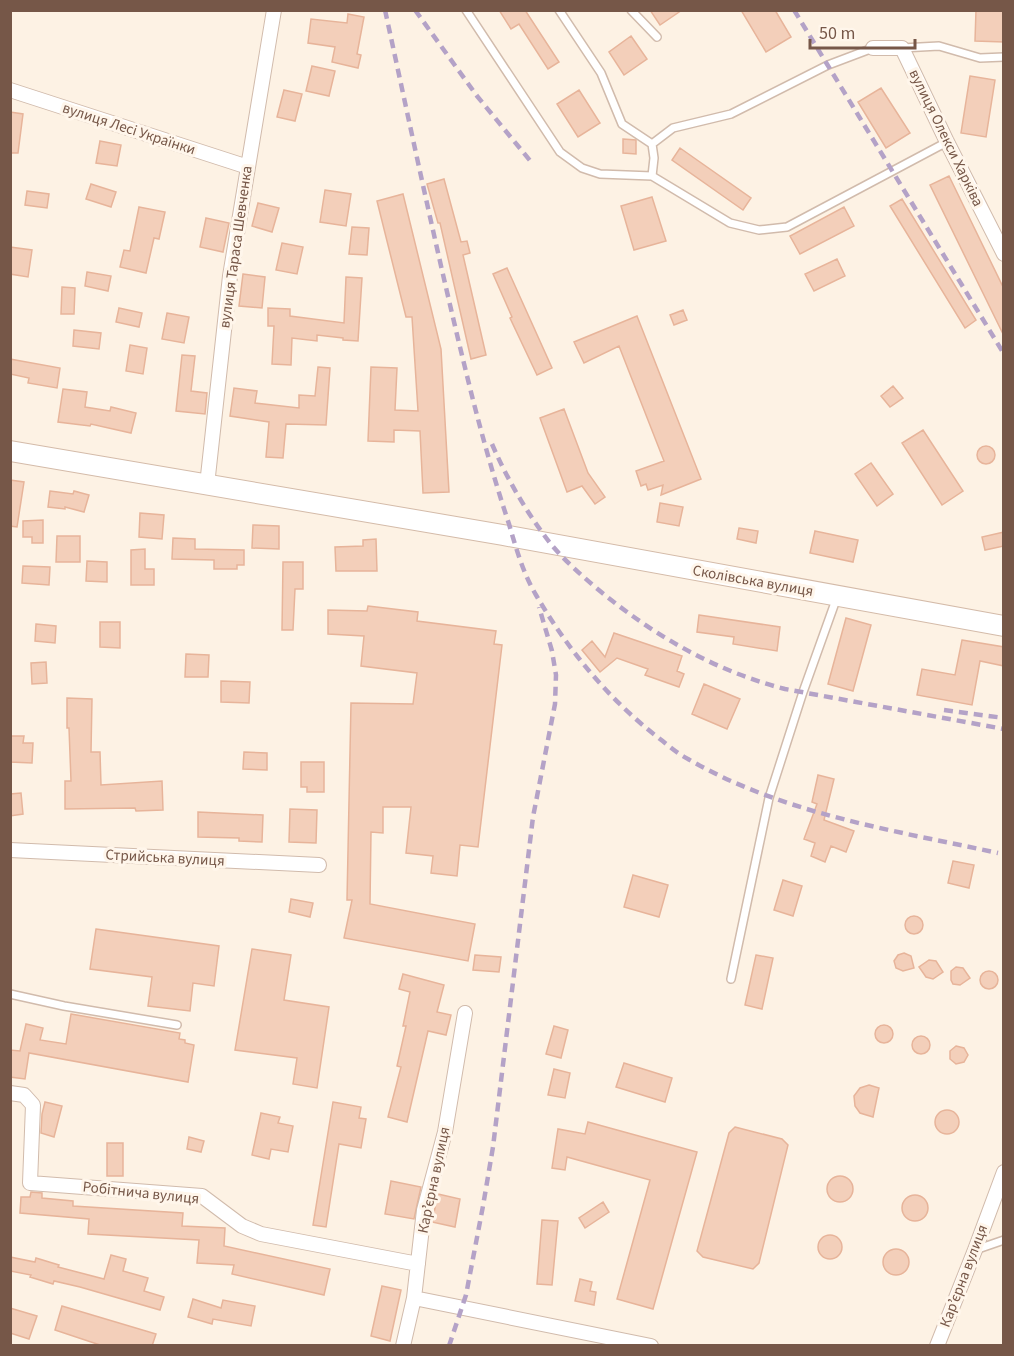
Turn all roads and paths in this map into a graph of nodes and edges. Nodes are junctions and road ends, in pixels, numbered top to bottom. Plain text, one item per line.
1 (274, 10) edge
2 (466, 10) edge
3 (559, 10) edge
4 (631, 10) edge
5 (657, 37) dead end
6 (873, 48) joint
7 (902, 48) junction
8 (1004, 57) edge
9 (10, 90) edge
10 (947, 142) junction
11 (652, 144) junction
12 (248, 167) junction
13 (652, 176) junction
14 (1004, 254) edge
15 (10, 451) edge
16 (207, 485) junction
17 (837, 597) junction
18 (1004, 626) edge
19 (10, 850) edge
20 (319, 865) dead end
21 (731, 979) dead end
22 (10, 994) edge
23 (465, 1013) dead end
24 (177, 1024) dead end
25 (10, 1093) edge
26 (1004, 1172) edge
27 (1001, 1193) edge
28 (1004, 1240) edge
29 (975, 1250) junction
30 (418, 1264) junction
31 (414, 1298) junction
32 (403, 1346) edge
33 (651, 1346) edge
34 (937, 1346) edge

1 - 12 street, вулиця Тараса Шевченка
2 - 13 lane
3 - 11 lane
4 - 5 lane
6 - 7 street
6 - 11 lane
7 - 8 lane
7 - 10 street, вулиця Олекси Харківа
9 - 12 street, вулиця Лесі Українки
10 - 13 lane
10 - 14 street, вулиця Олекси Харківа
11 - 13 lane
12 - 16 street, вулиця Тараса Шевченка
15 - 16 street
16 - 17 street, Сколівська вулиця
17 - 18 street, Сколівська вулиця
17 - 21 lane
19 - 20 street, Стрийська вулиця
22 - 24 lane
23 - 30 street, Карʼєрна вулиця
25 - 30 street, Робітнича вулиця
26 - 27 street, Карʼєрна вулиця
27 - 29 street, Карʼєрна вулиця
28 - 29 lane
29 - 34 street, Карʼєрна вулиця
30 - 31 street, Карʼєрна вулиця
31 - 32 street, Карʼєрна вулиця
31 - 33 street

